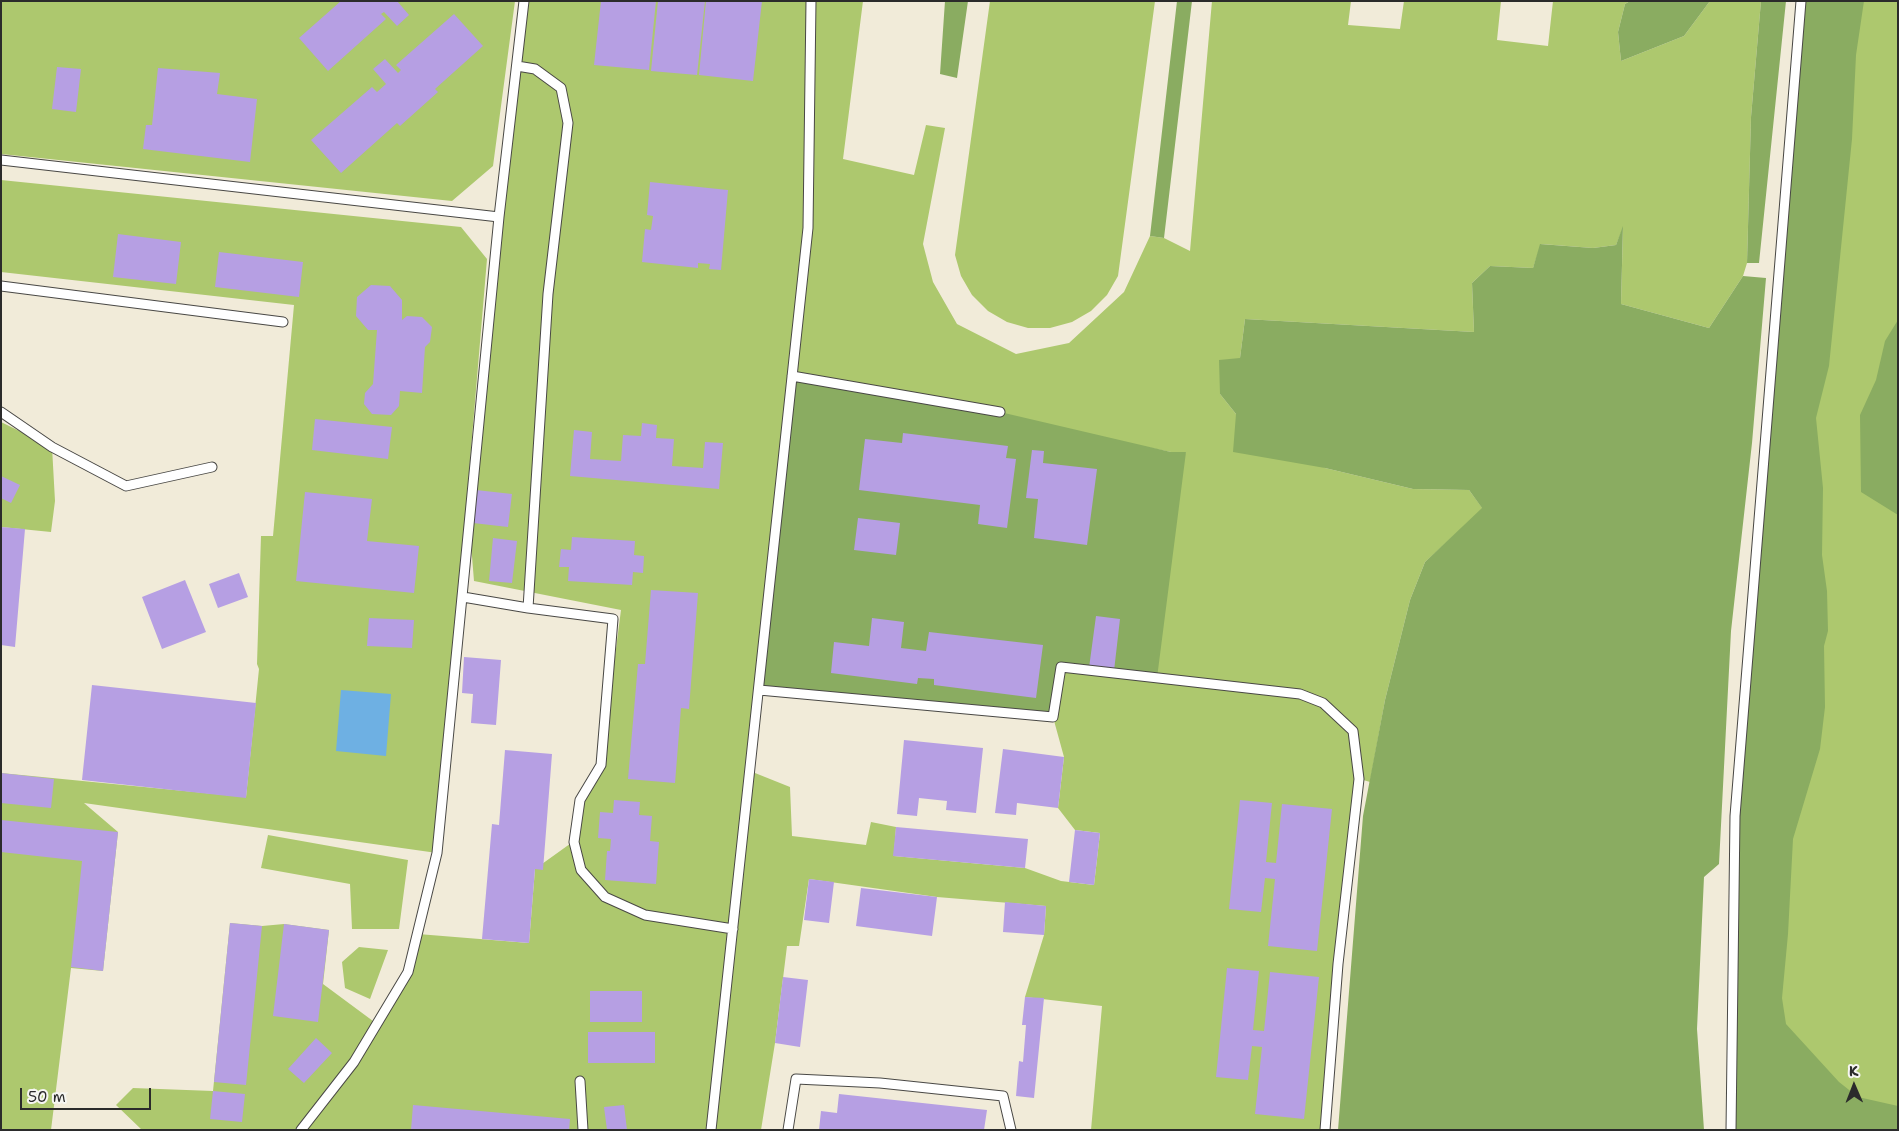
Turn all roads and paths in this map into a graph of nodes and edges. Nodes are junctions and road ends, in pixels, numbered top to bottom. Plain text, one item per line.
1 (524, 1) edge
2 (811, 1) edge
3 (1801, 1) edge
4 (517, 66) junction
5 (1, 160) edge
6 (499, 217) junction
7 (1, 286) edge
8 (283, 322) dead end
9 (792, 376) junction
10 (1, 412) edge
11 (1000, 412) dead end
12 (212, 466) dead end
13 (463, 597) junction
14 (528, 608) junction
15 (759, 690) junction
16 (733, 929) junction
17 (580, 1081) dead end
18 (301, 1130) edge
19 (583, 1130) edge
20 (711, 1130) edge
21 (788, 1130) edge
22 (1011, 1130) edge
23 (1325, 1130) edge
24 (1731, 1130) edge

1 - 4 lane
2 - 9 lane
3 - 24 lane
4 - 6 lane
4 - 14 lane
5 - 6 lane
6 - 13 lane
7 - 8 lane
9 - 11 lane
9 - 15 lane
10 - 12 lane
13 - 14 lane
13 - 18 lane
14 - 16 lane
15 - 16 lane
15 - 23 lane
16 - 20 lane
17 - 19 lane
21 - 22 lane

